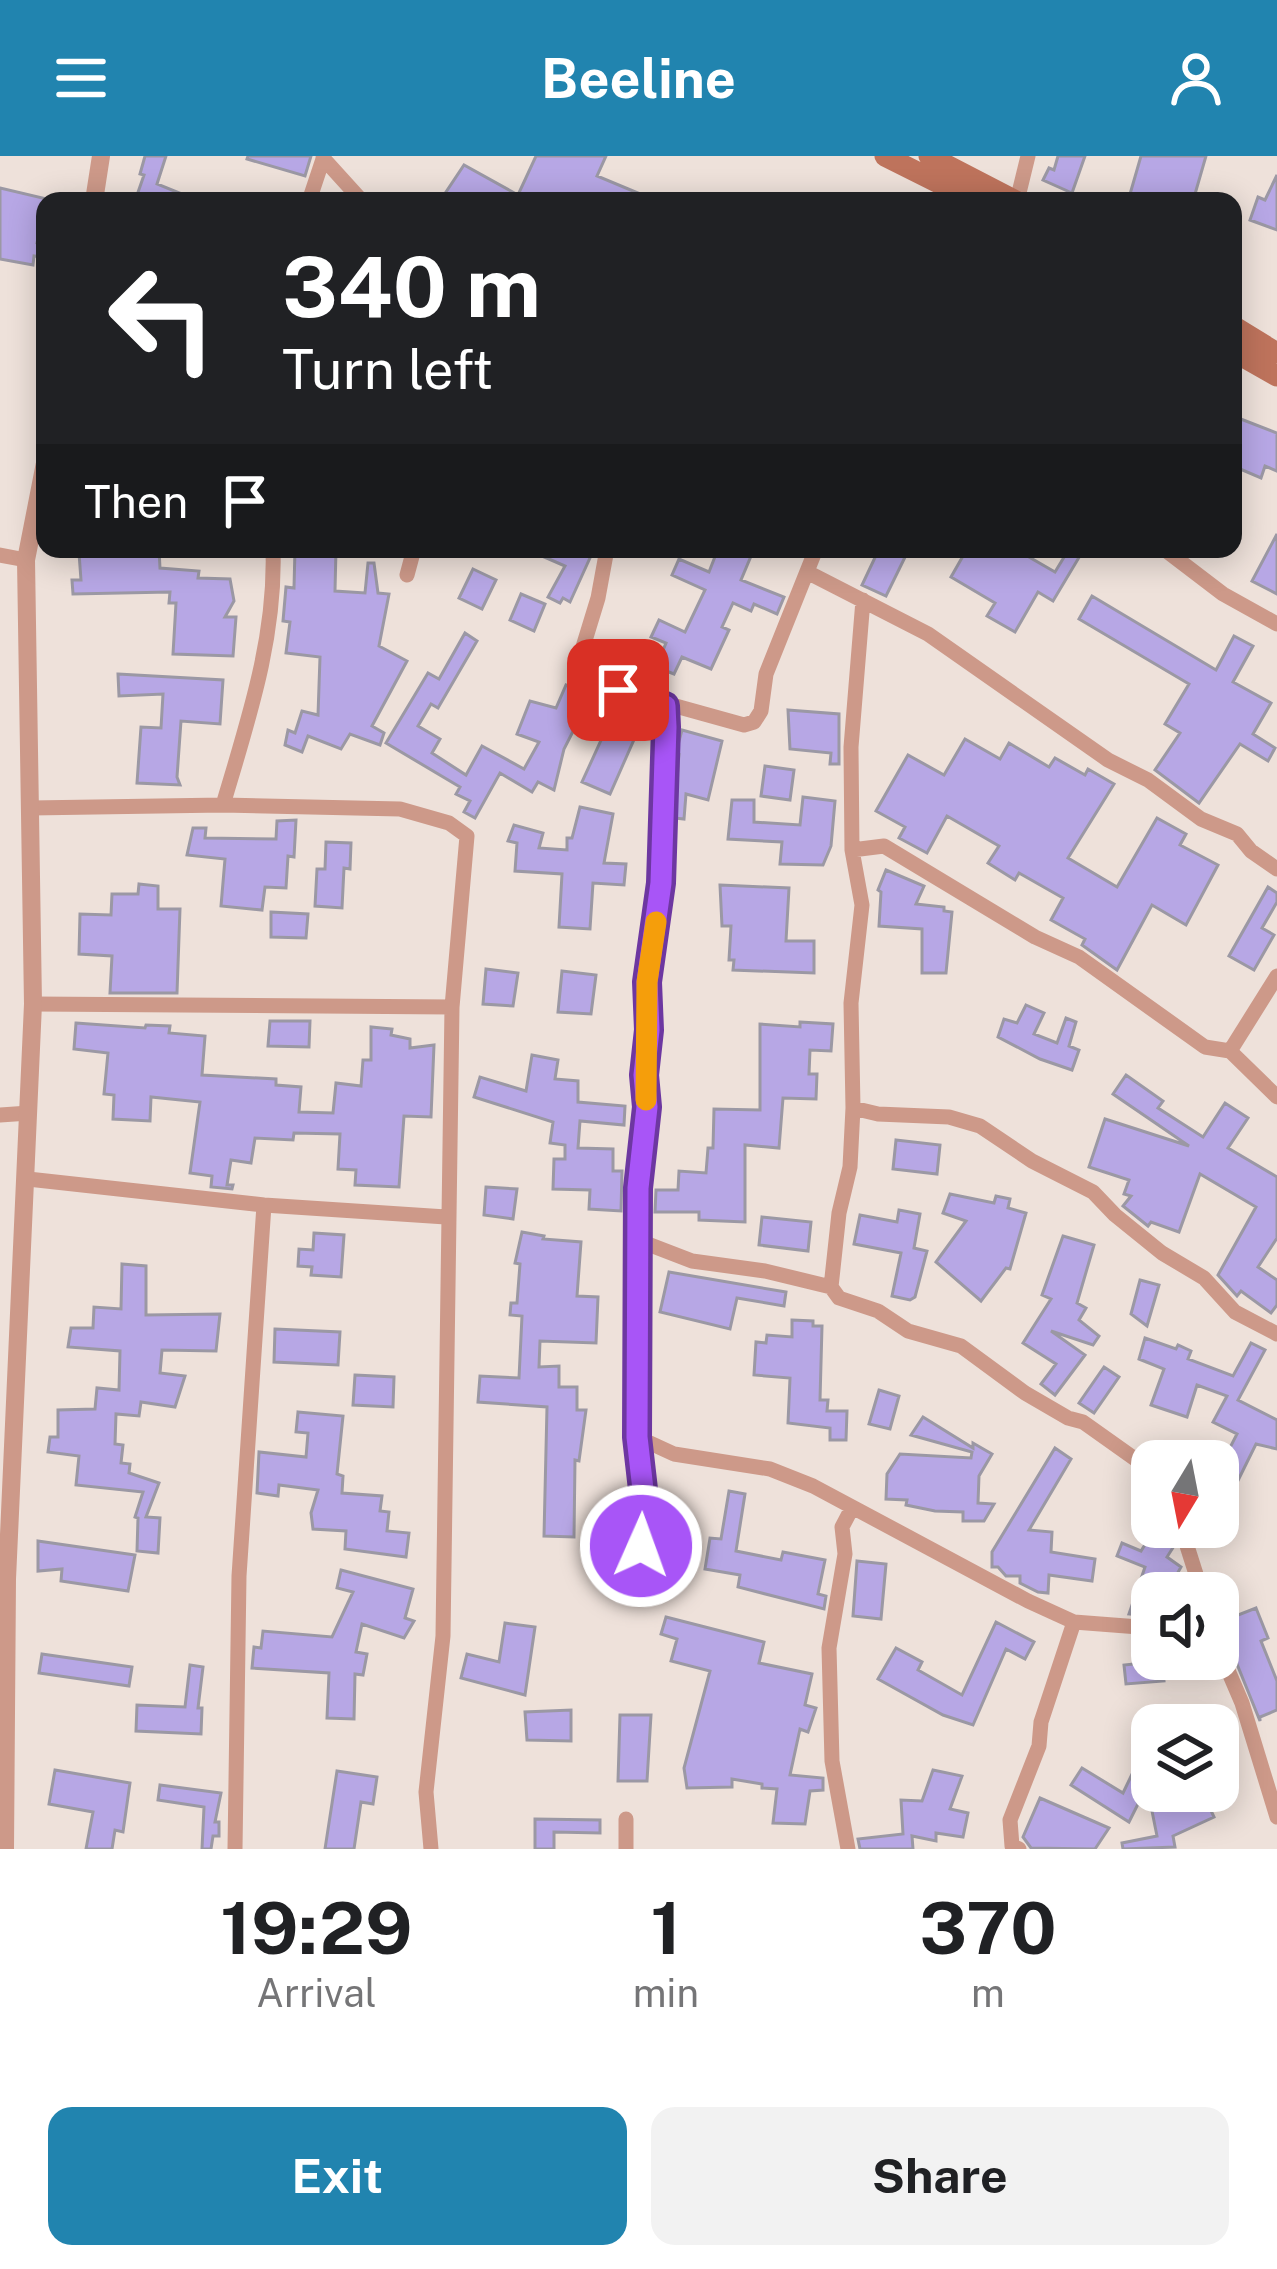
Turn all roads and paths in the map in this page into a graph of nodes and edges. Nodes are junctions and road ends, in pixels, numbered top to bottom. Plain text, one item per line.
1 (100, 156) edge
2 (885, 156) edge
3 (929, 156) edge
4 (1028, 156) edge
5 (323, 157) edge
6 (95, 192) edge
7 (312, 192) edge
8 (354, 192) edge
9 (957, 192) edge
10 (999, 192) edge
11 (1019, 192) edge
12 (1242, 331) edge
13 (1277, 352) edge
14 (1242, 356) edge
15 (1277, 376) edge
16 (36, 509) edge
17 (0, 555) edge
18 (273, 558) edge
19 (412, 558) edge
20 (605, 558) edge
21 (812, 558) edge
22 (1175, 558) edge
23 (26, 560) junction
24 (807, 572) junction
25 (407, 575) dead end
26 (863, 600) junction
27 (1277, 624) edge
28 (665, 706) junction
29 (223, 805) junction
30 (31, 808) junction
31 (852, 850) junction
32 (1277, 869) edge
33 (1277, 976) edge
34 (32, 1004) junction
35 (452, 1007) junction
36 (1230, 1051) junction
37 (1277, 1097) edge
38 (854, 1108) junction
39 (29, 1113) junction
40 (0, 1115) edge
41 (28, 1179) junction
42 (264, 1205) junction
43 (446, 1217) junction
44 (640, 1241) junction
45 (831, 1287) junction
46 (1277, 1334) edge
47 (9, 1370) edge
48 (637, 1437) junction
49 (1131, 1456) edge
50 (852, 1508) junction
51 (641, 1599) dead end
52 (1074, 1622) junction
53 (1131, 1626) edge
54 (1232, 1680) edge
55 (1277, 1816) edge
56 (626, 1819) dead end
57 (5, 1849) edge
58 (235, 1849) edge
59 (431, 1849) edge
60 (626, 1849) edge
61 (848, 1849) edge
62 (1019, 1849) edge

1 - 6 street
2 - 9 main road
3 - 10 main road
4 - 11 street
5 - 7 street
5 - 8 street
12 - 13 main road
14 - 15 main road
16 - 23 street
17 - 23 street
18 - 29 street
19 - 25 street
20 - 28 street
21 - 24 street
22 - 27 street
23 - 30 street
24 - 26 street
24 - 28 street
26 - 31 street
26 - 32 street
28 - 44 street
29 - 30 street
29 - 35 street
30 - 34 street
31 - 36 street
31 - 38 street
33 - 36 street
34 - 35 street
34 - 39 street
35 - 43 street
36 - 37 street
38 - 45 street
38 - 46 street
39 - 40 street
39 - 41 street
41 - 42 street
41 - 47 street
42 - 43 street
42 - 58 street
43 - 59 street
44 - 45 street
44 - 48 street
45 - 49 street
47 - 57 street
48 - 50 street
48 - 51 street
50 - 52 street
50 - 61 street
52 - 53 street
52 - 62 street
54 - 55 street
56 - 60 street

